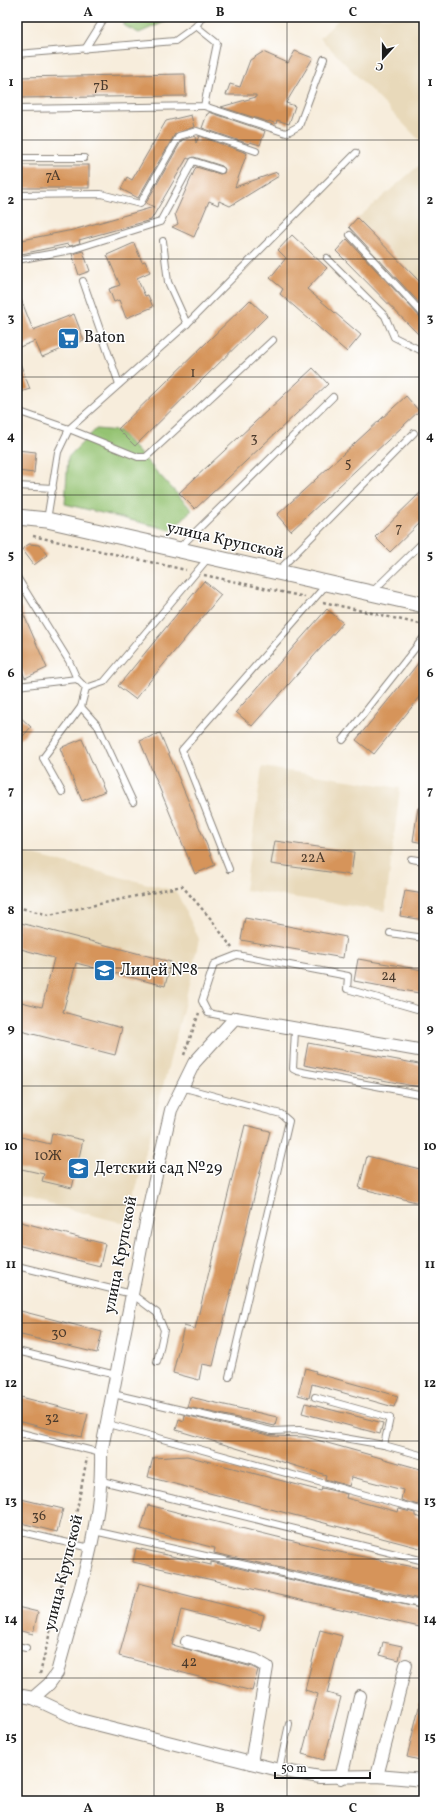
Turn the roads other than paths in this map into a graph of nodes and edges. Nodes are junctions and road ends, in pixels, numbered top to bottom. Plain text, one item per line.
1 (105, 17) edge
2 (202, 17) edge
3 (196, 26) junction
4 (85, 49) junction
5 (17, 54) edge
6 (324, 59) dead end
7 (204, 106) junction
8 (17, 109) edge
9 (256, 151) dead end
10 (356, 153) dead end
11 (17, 158) edge
12 (84, 158) dead end
13 (221, 170) dead end
14 (17, 195) edge
15 (350, 235) dead end
16 (163, 241) dead end
17 (328, 258) dead end
18 (17, 260) edge
19 (83, 281) dead end
20 (424, 315) edge
21 (187, 324) junction
22 (273, 340) dead end
23 (424, 352) edge
24 (119, 384) junction
25 (334, 397) dead end
26 (17, 410) edge
27 (69, 428) junction
28 (414, 433) dead end
29 (17, 486) edge
30 (53, 488) junction
31 (17, 518) edge
32 (47, 520) junction
33 (424, 541) edge
34 (178, 549) junction
35 (210, 556) junction
36 (277, 572) junction
37 (17, 577) edge
38 (328, 583) junction
39 (371, 593) junction
40 (424, 605) edge
41 (424, 637) edge
42 (77, 679) junction
43 (17, 686) edge
44 (86, 688) junction
45 (81, 707) junction
46 (343, 740) dead end
47 (62, 792) dead end
48 (133, 802) dead end
49 (411, 860) dead end
50 (424, 861) edge
51 (229, 869) dead end
52 (390, 933) dead end
53 (424, 938) edge
54 (424, 1011) edge
55 (235, 1018) junction
56 (295, 1030) junction
57 (424, 1051) edge
58 (181, 1087) junction
59 (424, 1095) edge
60 (17, 1266) edge
61 (132, 1294) junction
62 (17, 1351) edge
63 (157, 1362) dead end
64 (116, 1375) junction
65 (229, 1377) dead end
66 (113, 1394) junction
67 (315, 1397) dead end
68 (108, 1424) junction
69 (17, 1432) edge
70 (384, 1445) junction
71 (101, 1453) junction
72 (424, 1456) edge
73 (102, 1481) junction
74 (424, 1511) edge
75 (17, 1531) edge
76 (94, 1531) junction
77 (90, 1548) junction
78 (424, 1561) edge
79 (424, 1605) edge
80 (187, 1642) dead end
81 (17, 1646) edge
82 (26, 1648) dead end
83 (406, 1665) dead end
84 (17, 1695) edge
85 (360, 1696) dead end
86 (33, 1698) junction
87 (289, 1724) dead end
88 (251, 1763) junction
89 (279, 1770) junction
90 (377, 1776) junction
91 (341, 1778) junction
92 (424, 1780) edge

1 - 4 lane
2 - 3 lane
3 - 4 lane
3 - 7 lane
4 - 5 lane
6 - 7 lane
7 - 8 lane
9 - 14 lane
10 - 21 lane
11 - 12 lane
13 - 18 lane
15 - 20 lane
16 - 21 lane
17 - 23 lane
19 - 24 lane
21 - 24 lane
22 - 27 lane
24 - 27 lane
25 - 34 lane
26 - 27 lane
27 - 30 lane
28 - 36 lane
29 - 30 lane
30 - 32 lane
31 - 32 street, улица Крупской
32 - 34 street, улица Крупской
33 - 39 lane
34 - 35 street, улица Крупской
35 - 36 street, улица Крупской
35 - 44 lane
36 - 38 street, улица Крупской
37 - 42 lane
38 - 39 street, улица Крупской
38 - 51 lane
39 - 40 street, улица Крупской
41 - 46 lane
42 - 43 lane
42 - 44 lane
44 - 45 lane
45 - 47 lane
45 - 48 lane
49 - 50 lane
52 - 53 lane
54 - 55 lane
55 - 56 street
55 - 58 street, улица Крупской
56 - 57 street
56 - 59 lane
58 - 61 street, улица Крупской
58 - 65 lane
60 - 61 lane
61 - 63 lane
61 - 64 street, улица Крупской
62 - 64 lane
64 - 66 street, улица Крупской
66 - 68 street, улица Крупской
66 - 70 lane
67 - 70 lane
68 - 71 street, улица Крупской
68 - 74 lane
69 - 71 lane
70 - 72 lane
71 - 73 street, улица Крупской
73 - 76 street, улица Крупской
73 - 78 lane
75 - 77 lane
76 - 77 street, улица Крупской
76 - 79 lane
77 - 86 street, улица Крупской
80 - 88 street
81 - 82 lane
83 - 90 street
84 - 86 street
85 - 91 street
86 - 88 street
87 - 89 lane
88 - 89 street
89 - 91 street
90 - 91 street
90 - 92 street

